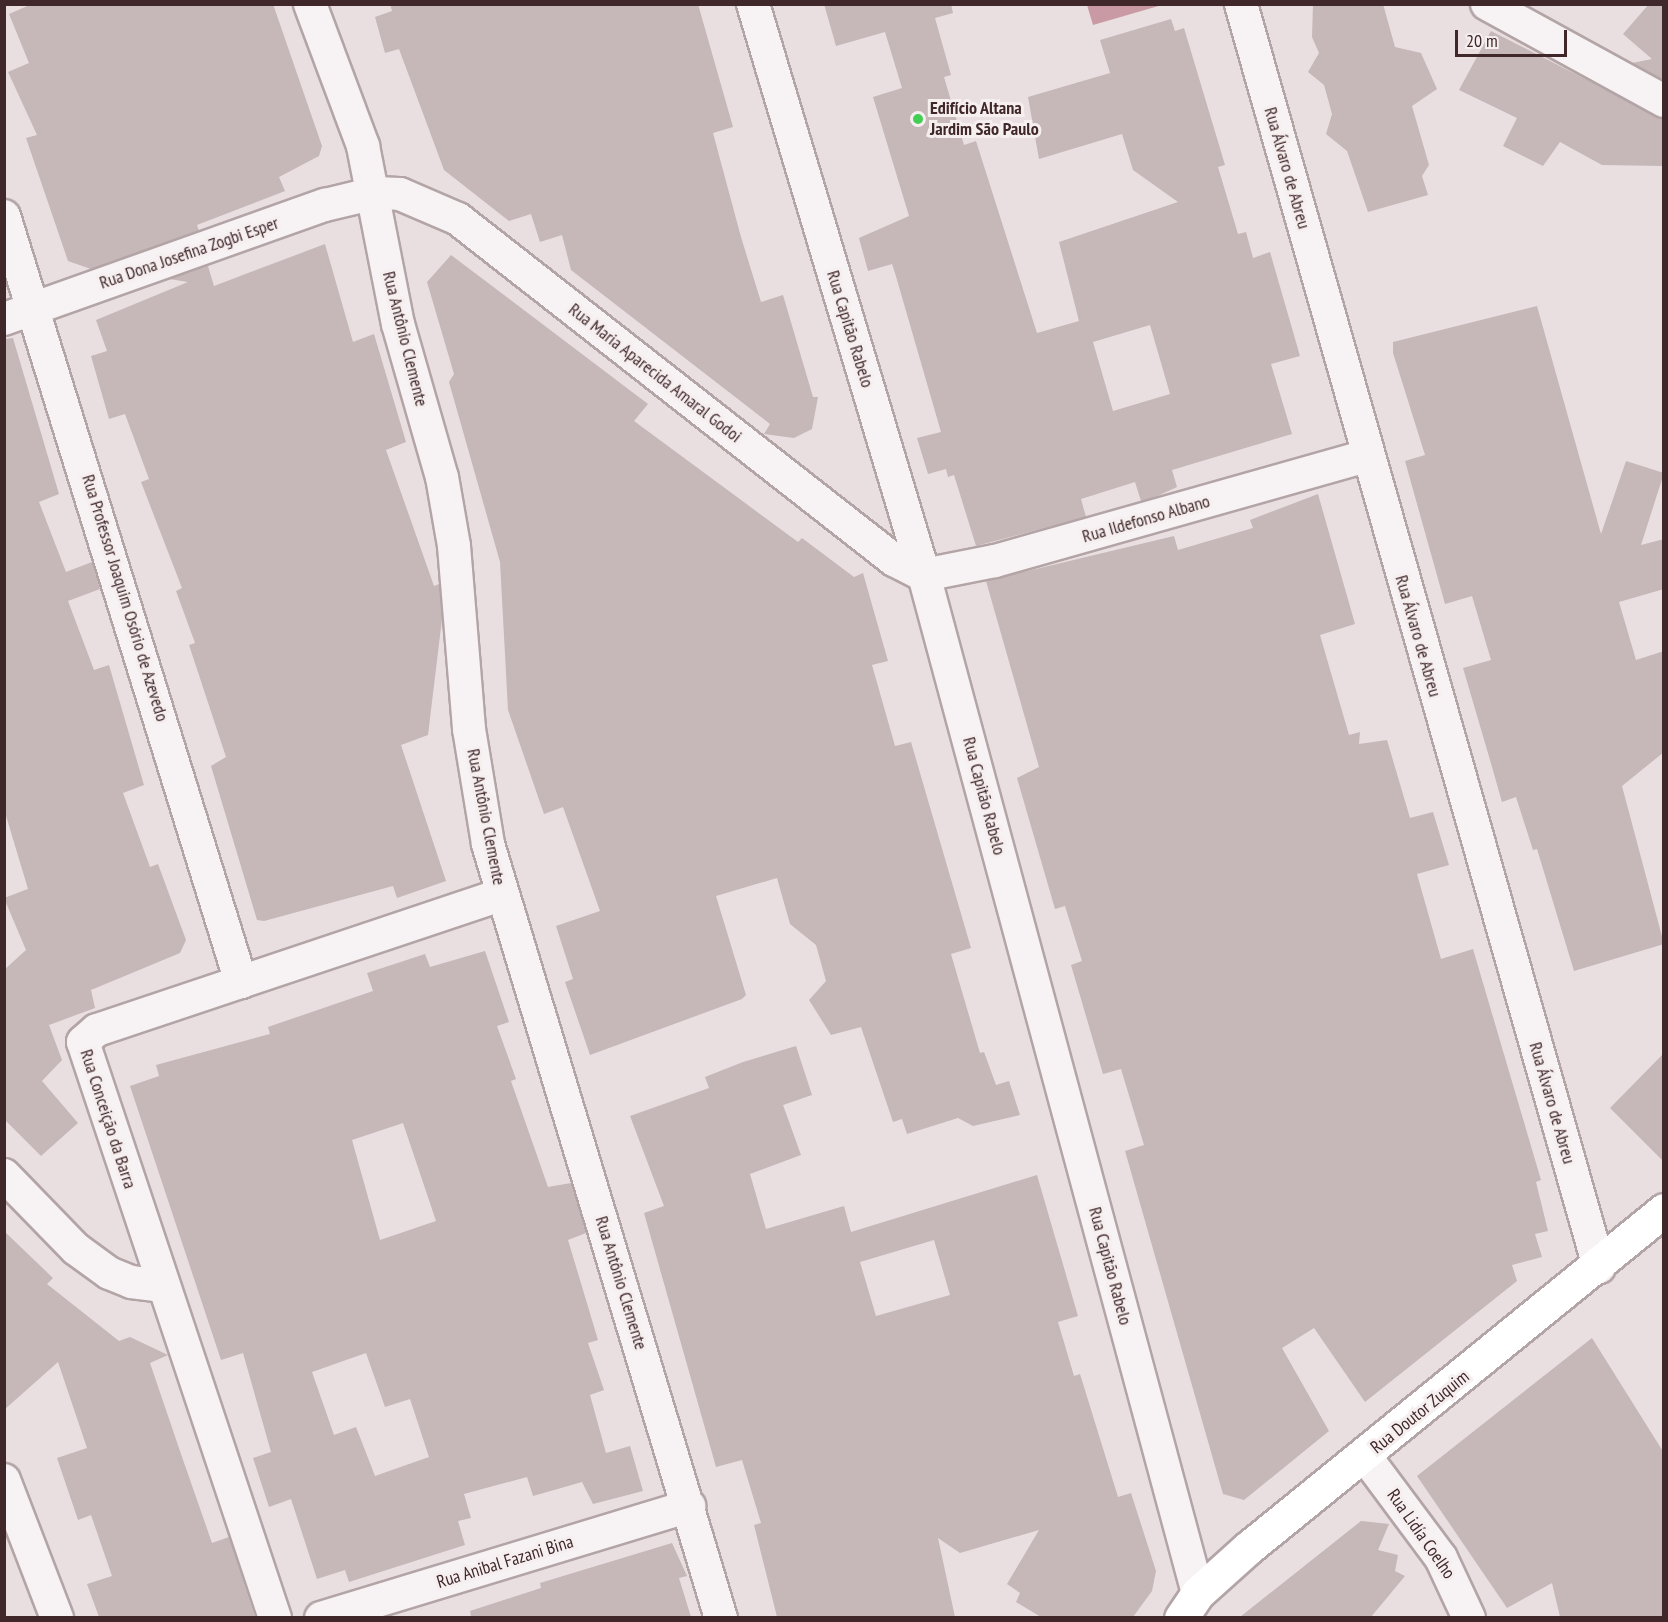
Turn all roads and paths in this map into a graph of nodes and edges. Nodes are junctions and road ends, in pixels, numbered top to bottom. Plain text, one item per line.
1 (310, 4) edge
2 (753, 4) edge
3 (1241, 4) edge
4 (1487, 4) edge
5 (1664, 101) edge
6 (375, 193) junction
7 (4, 216) edge
8 (36, 307) junction
9 (4, 319) edge
10 (1367, 456) junction
11 (924, 575) junction
12 (501, 895) junction
13 (241, 982) junction
14 (4, 1175) edge
15 (1664, 1210) edge
16 (1599, 1267) junction
17 (164, 1286) junction
18 (1365, 1456) junction
19 (4, 1480) edge
20 (689, 1506) junction
21 (1190, 1605) edge
22 (57, 1617) edge
23 (275, 1617) edge
24 (321, 1617) edge
25 (721, 1617) edge
26 (1468, 1617) edge

1 - 6 street, Rua Antônio Clemente
2 - 11 street, Rua Capitão Rabelo
3 - 10 street, Rua Álvaro de Abreu
4 - 5 street
6 - 8 street, Rua Dona Josefina Zogbi Esper
6 - 11 street, Rua Maria Aparecida Amaral Godoi
6 - 12 street, Rua Antônio Clemente
7 - 8 street, Rua Professor Joaquim Osório de Azevedo
8 - 9 street, Rua Dona Josefina Zogbi Esper
8 - 13 street, Rua Professor Joaquim Osório de Azevedo
10 - 11 street, Rua Ildefonso Albano
10 - 16 street, Rua Álvaro de Abreu
11 - 21 street, Rua Capitão Rabelo
12 - 13 street, Rua Conceição da Barra
12 - 20 street, Rua Antônio Clemente
13 - 17 street, Rua Conceição da Barra
14 - 17 street
15 - 16 main road, Rua Doutor Zuquim
16 - 18 main road, Rua Doutor Zuquim
17 - 23 street, Rua Conceição da Barra
18 - 21 main road, Rua Doutor Zuquim
18 - 26 street, Rua Lidía Coelho
19 - 22 street
20 - 24 street, Rua Anibal Fazani Bina
20 - 25 street, Rua Antônio Clemente

